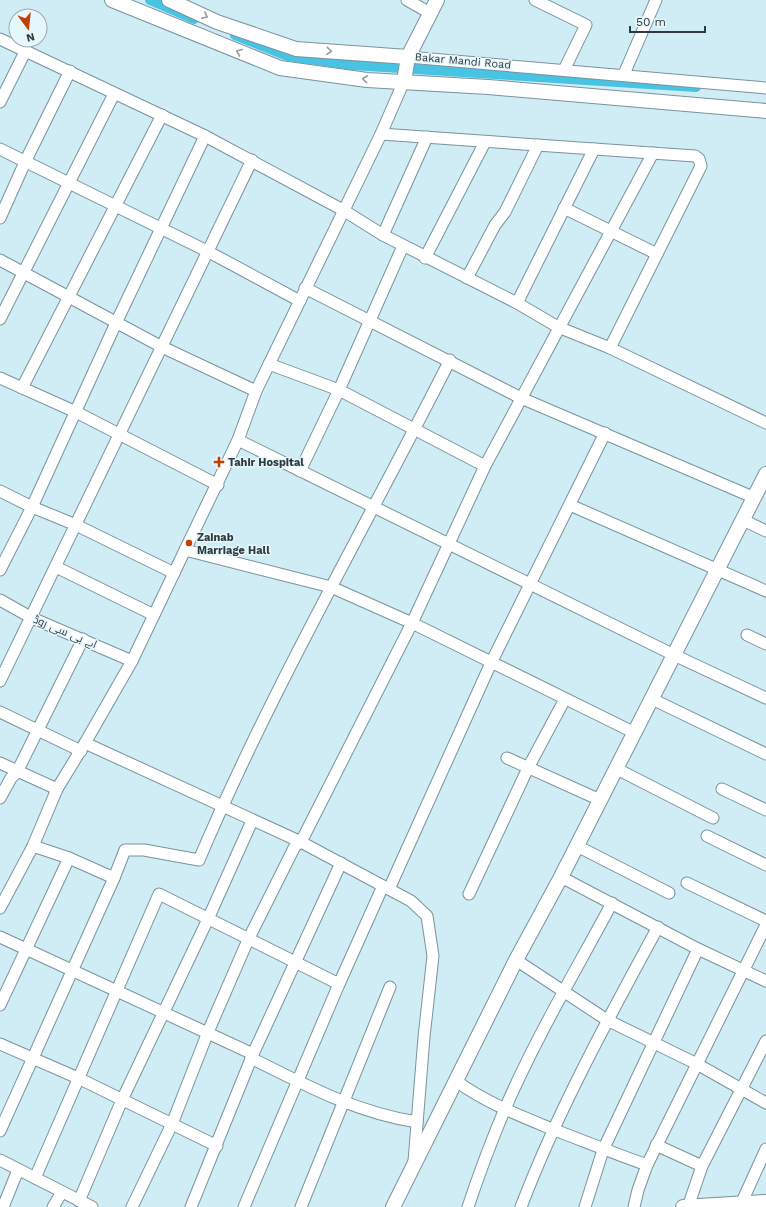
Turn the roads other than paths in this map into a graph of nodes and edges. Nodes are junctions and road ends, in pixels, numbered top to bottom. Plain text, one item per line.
1 (112, 0) edge
2 (169, 0) edge
3 (406, 0) edge
4 (437, 0) edge
5 (535, 0) edge
6 (655, 0) edge
7 (430, 13) junction
8 (0, 39) edge
9 (26, 50) junction
10 (408, 57) junction
11 (564, 70) junction
12 (70, 71) junction
13 (624, 74) junction
14 (404, 81) junction
15 (766, 88) edge
16 (114, 94) junction
17 (0, 102) edge
18 (766, 111) edge
19 (162, 115) junction
20 (381, 134) junction
21 (205, 136) junction
22 (427, 138) junction
23 (485, 142) junction
24 (538, 145) junction
25 (0, 149) edge
26 (594, 149) junction
27 (653, 153) junction
28 (26, 160) junction
29 (252, 160) junction
30 (70, 183) junction
31 (115, 206) junction
32 (564, 208) junction
33 (343, 210) junction
34 (0, 218) edge
35 (161, 230) junction
36 (612, 232) junction
37 (383, 235) junction
38 (403, 246) junction
39 (207, 251) junction
40 (657, 254) junction
41 (425, 258) junction
42 (0, 260) edge
43 (25, 272) junction
44 (467, 278) junction
45 (305, 288) junction
46 (68, 297) junction
47 (300, 301) junction
48 (517, 303) junction
49 (0, 319) edge
50 (371, 321) junction
51 (116, 323) junction
52 (558, 327) junction
53 (162, 347) junction
54 (610, 348) junction
55 (450, 360) junction
56 (269, 364) junction
57 (0, 378) edge
58 (22, 388) junction
59 (339, 390) junction
60 (256, 391) junction
61 (521, 398) junction
62 (76, 412) junction
63 (766, 423) edge
64 (414, 430) junction
65 (605, 433) junction
66 (118, 434) junction
67 (238, 440) junction
68 (485, 466) junction
69 (300, 471) junction
70 (765, 476) edge
71 (218, 485) junction
72 (0, 491) edge
73 (755, 498) junction
74 (570, 504) junction
75 (32, 507) junction
76 (373, 507) junction
77 (743, 520) junction
78 (76, 524) junction
79 (766, 531) edge
80 (449, 543) junction
81 (185, 550) junction
82 (56, 567) junction
83 (0, 570) edge
84 (716, 571) junction
85 (174, 573) junction
86 (530, 584) junction
87 (332, 587) junction
88 (766, 591) edge
89 (0, 600) edge
90 (154, 615) junction
91 (32, 618) junction
92 (412, 623) junction
93 (747, 635) dead end
94 (83, 639) junction
95 (766, 644) edge
96 (674, 655) junction
97 (132, 661) junction
98 (491, 663) junction
99 (0, 682) edge
100 (766, 698) edge
101 (565, 699) junction
102 (652, 699) junction
103 (0, 712) edge
104 (38, 730) junction
105 (634, 733) junction
106 (83, 747) junction
107 (766, 754) edge
108 (507, 758) dead end
109 (0, 763) edge
110 (528, 768) junction
111 (616, 768) junction
112 (17, 772) junction
113 (58, 789) junction
114 (722, 789) dead end
115 (0, 798) edge
116 (600, 800) junction
117 (222, 806) junction
118 (766, 810) edge
119 (714, 818) dead end
120 (252, 820) junction
121 (707, 836) dead end
122 (301, 842) junction
123 (33, 846) junction
124 (577, 846) junction
125 (70, 858) junction
126 (342, 863) junction
127 (766, 865) edge
128 (561, 877) junction
129 (114, 878) junction
130 (687, 883) dead end
131 (386, 888) junction
132 (669, 893) dead end
133 (469, 894) dead end
134 (612, 903) junction
135 (0, 908) edge
136 (208, 919) junction
137 (766, 921) edge
138 (766, 925) edge
139 (658, 927) junction
140 (0, 937) edge
141 (248, 940) junction
142 (698, 949) junction
143 (25, 950) junction
144 (516, 960) junction
145 (294, 962) junction
146 (743, 969) junction
147 (72, 970) junction
148 (766, 981) edge
149 (339, 984) junction
150 (390, 987) dead end
151 (117, 992) junction
152 (564, 993) junction
153 (0, 1005) edge
154 (163, 1013) junction
155 (607, 1020) junction
156 (208, 1032) junction
157 (766, 1041) edge
158 (655, 1043) junction
159 (0, 1044) edge
160 (252, 1056) junction
161 (34, 1058) junction
162 (697, 1064) junction
163 (78, 1078) junction
164 (298, 1081) junction
165 (456, 1081) junction
166 (742, 1088) junction
167 (122, 1100) junction
168 (343, 1102) junction
169 (766, 1103) edge
170 (505, 1110) junction
171 (417, 1122) junction
172 (172, 1124) junction
173 (553, 1129) junction
174 (0, 1131) edge
175 (656, 1145) junction
176 (217, 1146) junction
177 (766, 1149) edge
178 (603, 1150) junction
179 (0, 1160) edge
180 (647, 1165) junction
181 (702, 1166) junction
182 (414, 1169) junction
183 (18, 1170) junction
184 (36, 1178) junction
185 (62, 1192) junction
186 (79, 1201) junction
187 (766, 1202) edge
188 (741, 1204) junction
189 (3, 1207) edge
190 (53, 1207) edge
191 (92, 1207) edge
192 (132, 1207) edge
193 (191, 1207) edge
194 (244, 1207) edge
195 (301, 1207) edge
196 (393, 1207) edge
197 (468, 1207) edge
198 (521, 1207) edge
199 (585, 1207) edge
200 (634, 1207) edge
201 (683, 1207) edge
202 (688, 1207) edge

14 -> 1 street
2 -> 10 street, Bakar Mandi Road
3 - 7 street
4 - 7 street
5 - 11 street
6 - 13 street
7 - 10 street
8 - 9 street
9 - 12 street
9 - 17 street
10 - 11 street, Bakar Mandi Road
10 - 14 street
11 - 13 street, Bakar Mandi Road
12 - 16 street
12 - 28 street
13 - 15 street, Bakar Mandi Road
14 - 18 street
14 - 20 street
16 - 19 street
16 - 30 street
19 - 21 street
19 - 31 street
20 - 22 street
20 - 33 street
21 - 29 street
21 - 35 street
22 - 23 street
22 - 37 street
23 - 24 street
23 - 41 street
24 - 26 street
24 - 44 street
25 - 28 street
26 - 27 street
26 - 32 street
27 - 36 street
27 - 40 street
28 - 30 street
28 - 34 street
29 - 33 street
29 - 39 street
30 - 31 street
30 - 43 street
31 - 35 street
31 - 46 street
32 - 36 street
32 - 48 street
33 - 37 street
33 - 45 street
35 - 39 street
35 - 51 street
36 - 40 street
36 - 52 street
37 - 38 street
38 - 41 street
38 - 50 street
39 - 47 street
39 - 53 street
40 - 54 street
41 - 44 street
42 - 43 street
43 - 46 street
43 - 49 street
44 - 48 street
45 - 47 street
45 - 50 street
46 - 51 street
46 - 58 street
47 - 56 street
48 - 52 street
50 - 55 street
50 - 59 street
51 - 53 street
51 - 62 street
52 - 54 street
52 - 61 street
53 - 60 street
53 - 66 street
54 - 63 street
55 - 61 street
55 - 64 street
56 - 59 street
56 - 60 street
57 - 58 street
58 - 62 street
59 - 64 street
59 - 69 street
60 - 67 street
61 - 65 street
61 - 68 street
62 - 66 street
62 - 75 street
64 - 68 street
64 - 76 street
65 - 73 street
65 - 74 street
66 - 71 street
66 - 78 street
67 - 69 street
67 - 71 street
68 - 80 street
69 - 76 street
70 - 73 street
71 - 81 street
72 - 75 street
73 - 77 street
74 - 84 street
74 - 86 street
75 - 78 street
75 - 83 street
76 - 80 street
76 - 87 street
77 - 79 street
77 - 84 street
78 - 82 street
78 - 85 street
80 - 86 street
80 - 92 street
81 - 85 street
81 - 87 street
82 - 90 street
82 - 91 street
84 - 88 street
84 - 96 street
85 - 90 street
86 - 96 street
86 - 98 street
87 - 92 street
87 - 117 street
89 - 91 street, اے بی سی روڈ
90 - 97 street
91 - 94 street, اے بی سی روڈ
91 - 99 street
92 - 98 street
92 - 122 street
93 - 95 street
94 - 97 street, اے بی سی روڈ
94 - 104 street
96 - 100 street
96 - 102 street
97 - 106 street
98 - 101 street
98 - 131 street
101 - 105 street
101 - 110 street
102 - 105 street
102 - 107 street
103 - 104 street
104 - 106 street
104 - 112 street
105 - 111 street
106 - 113 street
106 - 117 street
108 - 110 street
109 - 112 street
110 - 116 street
110 - 133 street
111 - 116 street
111 - 119 street
112 - 113 street
112 - 115 street
113 - 123 street
114 - 118 street
116 - 124 street
117 - 120 street
117 - 129 street
120 - 122 street
120 - 136 street
121 - 127 street
122 - 126 street
122 - 141 street
123 - 125 street
123 - 135 street
124 - 128 street
124 - 132 street
125 - 129 street
125 - 143 street
126 - 131 street
126 - 145 street
128 - 134 street
128 - 144 street
129 - 147 street
130 - 137 street
131 - 149 street
131 - 171 street
134 - 139 street
134 - 152 street
136 - 141 street
136 - 151 street
136 - 154 street
138 - 146 street
139 - 142 street
139 - 155 street
140 - 143 street
141 - 145 street
141 - 156 street
142 - 146 street
142 - 158 street
143 - 147 street
143 - 153 street
144 - 152 street
144 - 165 street
145 - 149 street
145 - 160 street
146 - 148 street
146 - 162 street
147 - 151 street
147 - 161 street
149 - 164 street
150 - 168 street
151 - 154 street
151 - 163 street
152 - 155 street
152 - 170 street
154 - 156 street
154 - 167 street
155 - 158 street
155 - 173 street
156 - 160 street
156 - 172 street
157 - 166 street
158 - 162 street
158 - 178 street
159 - 161 street
160 - 164 street
160 - 176 street
161 - 163 street
161 - 174 street
162 - 166 street
162 - 175 street
163 - 167 street
163 - 184 street
164 - 168 street
164 - 194 street
165 - 170 street
165 - 182 street
166 - 169 street
166 - 181 street
167 - 172 street
167 - 186 street
168 - 171 street
168 - 195 street
170 - 173 street
170 - 197 street
171 - 182 street
172 - 176 street
172 - 192 street
173 - 178 street
173 - 198 street
175 - 180 street
175 - 181 street
176 - 193 street
177 - 188 street
178 - 180 street
178 - 199 street
179 - 183 street
180 - 200 street
181 - 202 street
182 - 196 street
183 - 184 street
183 - 189 street
184 - 185 street
185 - 186 street
185 - 190 street
186 - 191 street
187 - 188 street
188 - 202 street
201 - 202 street

